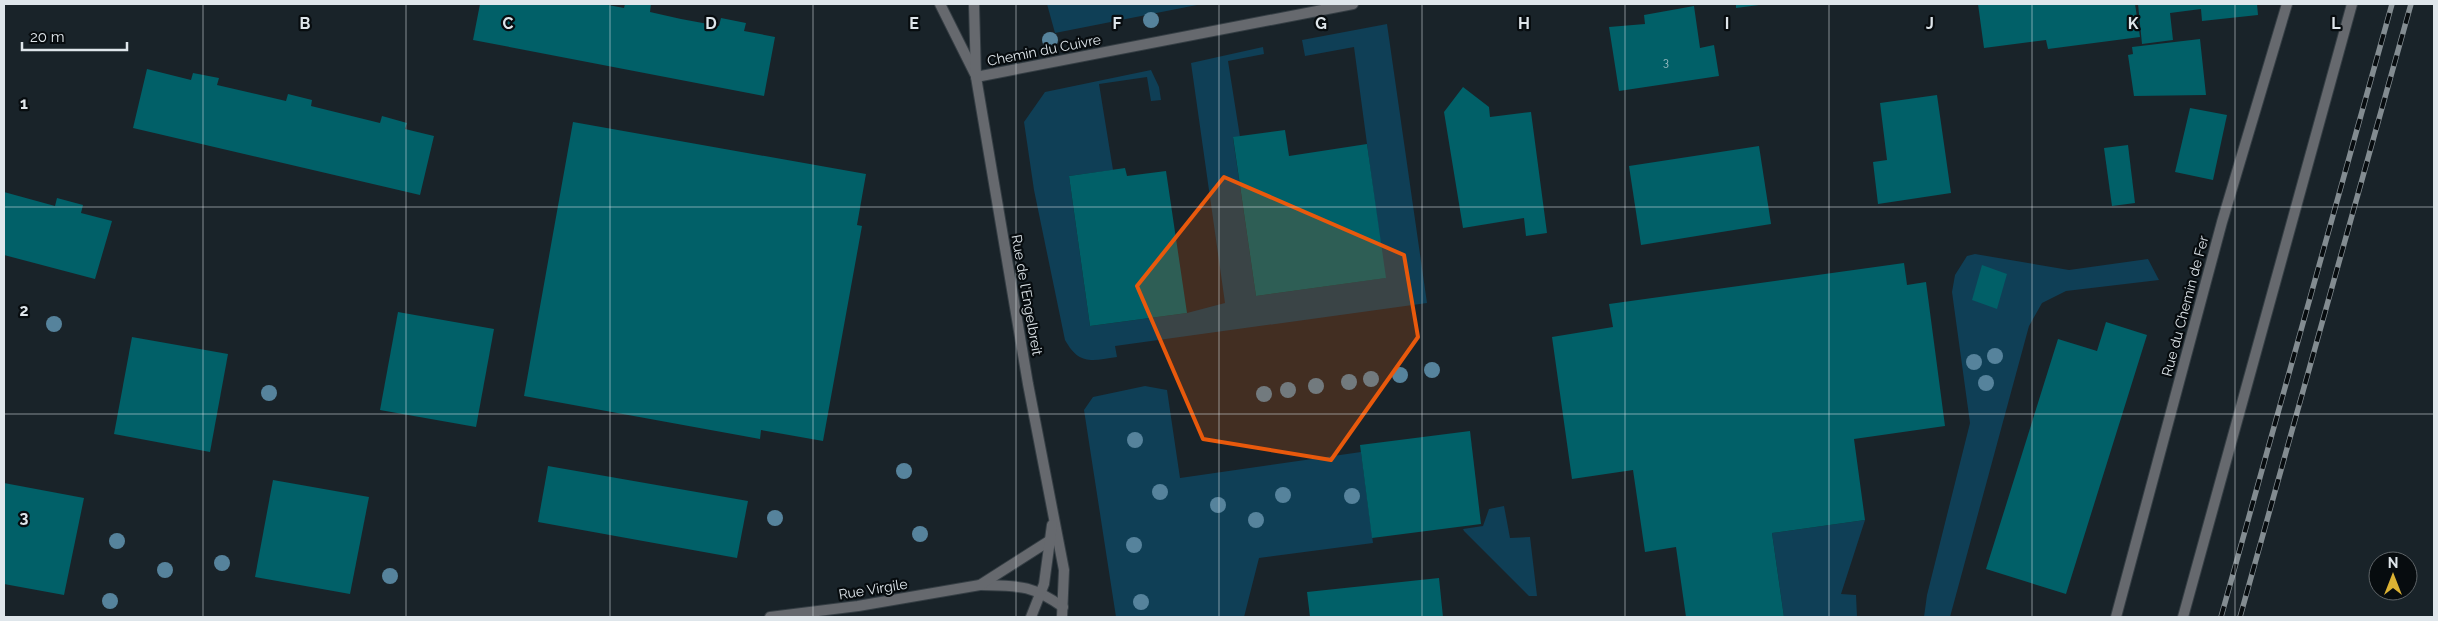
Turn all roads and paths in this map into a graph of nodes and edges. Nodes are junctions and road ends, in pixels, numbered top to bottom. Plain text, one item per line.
1 (940, 4) edge
2 (974, 4) edge
3 (1354, 4) edge
4 (2287, 4) edge
5 (2352, 4) edge
6 (976, 77) junction
7 (1053, 516) junction
8 (1049, 541) junction
9 (980, 586) junction
10 (1041, 592) junction
11 (1063, 612) edge
12 (770, 617) edge
13 (1031, 617) edge
14 (2116, 617) edge
15 (2183, 617) edge

1 - 6 street, Rue de l'Engelbreit
2 - 6 street, Rue de l'Engelbreit
3 - 6 street, Chemin du Cuivre
4 - 14 street, Rue du Chemin de Fer
5 - 15 street
6 - 7 street, Rue de l'Engelbreit
7 - 8 street, Rue de l'Engelbreit
7 - 11 street, Rue de l'Engelbreit
8 - 9 street, Rue Virgile
8 - 10 street, Rue de l'Engelbreit
9 - 10 street, Rue Virgile
9 - 12 street, Rue Virgile
10 - 11 street, Rue Virgile
10 - 13 street, Rue de l'Engelbreit

